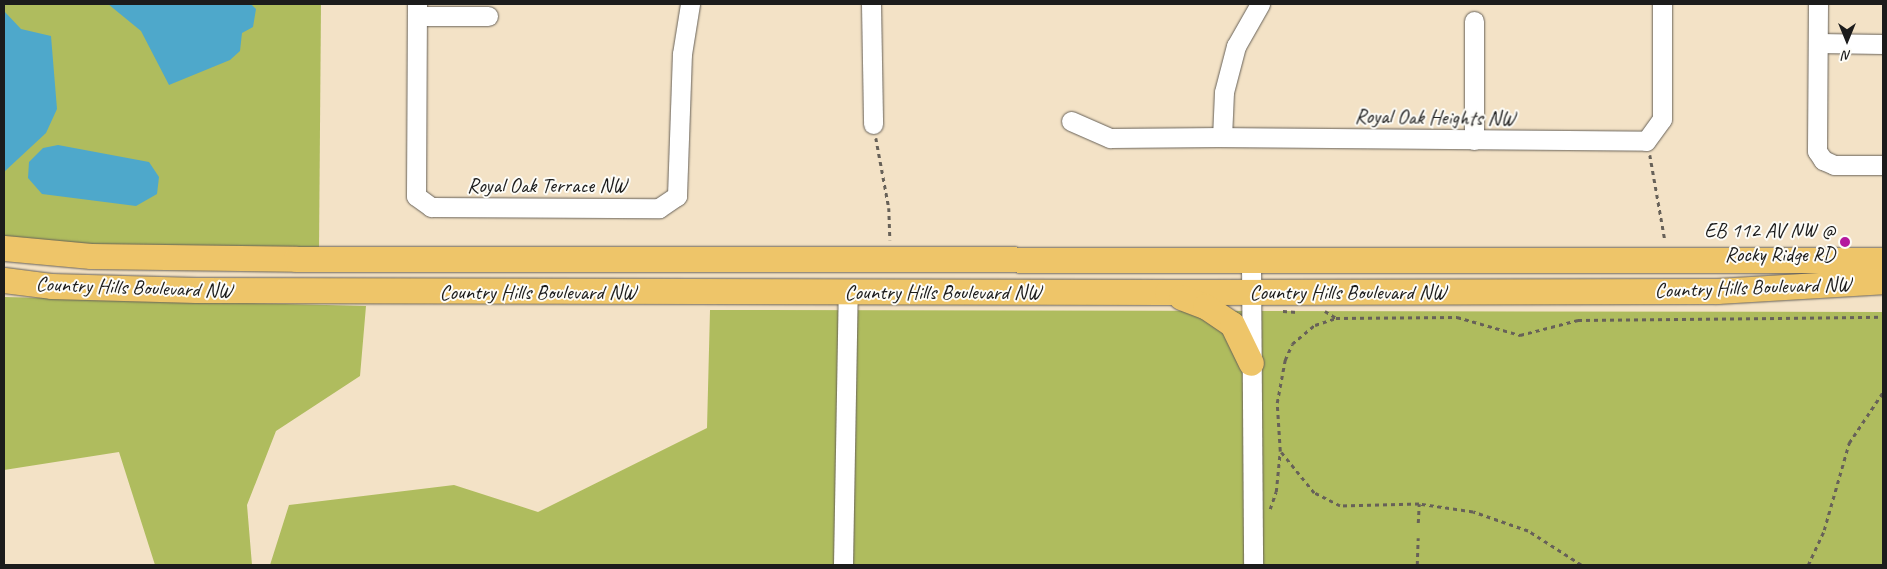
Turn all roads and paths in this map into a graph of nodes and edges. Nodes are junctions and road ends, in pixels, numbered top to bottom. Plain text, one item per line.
1 (690, 4) edge
2 (871, 4) edge
3 (1260, 4) edge
4 (1662, 4) edge
5 (1818, 4) edge
6 (417, 10) edge
7 (488, 16) dead end
8 (1474, 21) dead end
9 (1818, 44) junction
10 (1883, 44) edge
11 (1071, 121) dead end
12 (873, 124) joint
13 (1222, 137) junction
14 (1474, 140) junction
15 (1646, 141) junction
16 (1883, 165) edge
17 (890, 240) dead end
18 (1665, 242) dead end
19 (4, 248) edge
20 (1883, 260) edge
21 (1251, 261) junction
22 (4, 280) edge
23 (1883, 281) edge
24 (1801, 288) junction
25 (848, 292) junction
26 (1167, 292) junction
27 (1250, 292) junction
28 (1883, 292) edge
29 (1883, 317) edge
30 (1251, 363) junction
31 (1883, 392) edge
32 (1419, 504) junction
33 (1418, 523) dead end
34 (1418, 538) dead end
35 (843, 565) edge
36 (1253, 565) edge
37 (1417, 565) edge
38 (1581, 565) edge
39 (1808, 565) edge

1 - 6 street, Royal Oak Terrace NW
2 - 12 street
3 - 13 street
4 - 15 street
5 - 9 street
6 - 7 street
8 - 14 street
9 - 10 street
9 - 16 street
11 - 13 street, Royal Oak Heights NW
12 - 17 path
13 - 14 street, Royal Oak Heights NW
14 - 15 street, Royal Oak Heights NW
15 - 18 path
19 - 21 main road, Country Hills Boulevard NW
20 - 21 main road, Country Hills Boulevard NW
21 - 27 street
22 - 25 main road, Country Hills Boulevard NW
23 - 24 main road, Country Hills Boulevard NW
24 - 27 main road, Country Hills Boulevard NW
24 - 28 main road
25 - 26 main road, Country Hills Boulevard NW
25 - 35 street
26 - 27 main road, Country Hills Boulevard NW
26 - 30 main road
27 - 30 street
29 - 32 path
30 - 36 street
31 - 39 path
32 - 33 path
32 - 38 path
34 - 37 path

